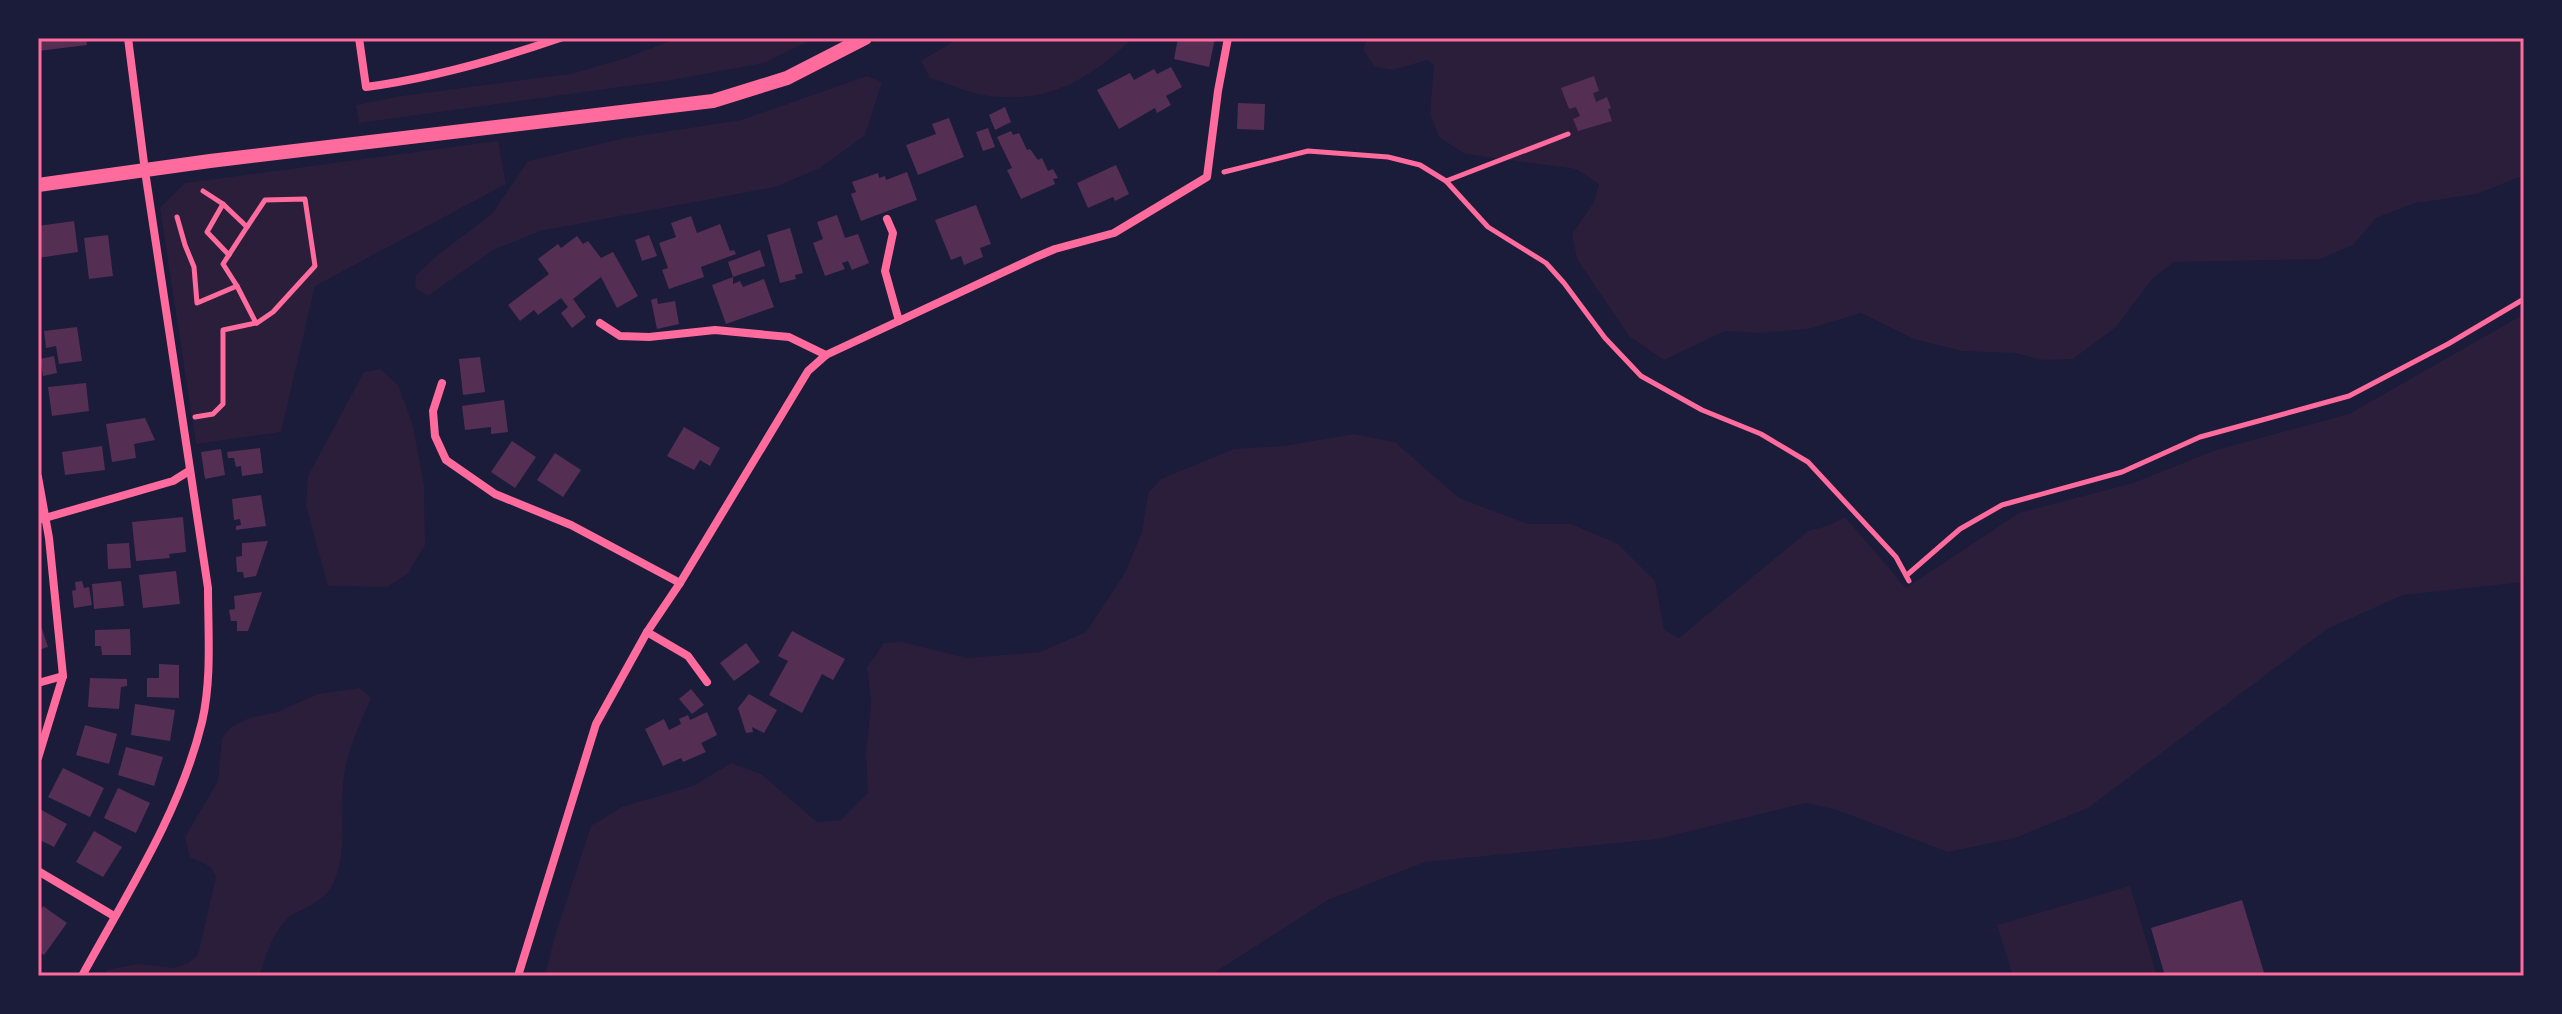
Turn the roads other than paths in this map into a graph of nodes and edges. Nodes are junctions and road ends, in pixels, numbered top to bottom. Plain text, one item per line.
1 (128, 38) edge
2 (359, 38) edge
3 (560, 38) edge
4 (865, 38) edge
5 (1228, 38) edge
6 (145, 171) junction
7 (38, 185) edge
8 (887, 219) dead end
9 (899, 321) junction
10 (600, 323) dead end
11 (826, 355) junction
12 (442, 383) dead end
13 (189, 471) junction
14 (38, 477) edge
15 (42, 519) edge
16 (680, 583) junction
17 (647, 632) junction
18 (63, 676) junction
19 (707, 682) dead end
20 (38, 683) edge
21 (38, 758) edge
22 (38, 871) edge
23 (114, 916) junction
24 (82, 976) edge
25 (518, 976) edge

1 - 6 street
2 - 3 street
4 - 6 street
5 - 9 street
6 - 7 street
6 - 13 street
8 - 9 street
9 - 11 street
10 - 11 street
11 - 16 street
12 - 16 street
13 - 15 street
13 - 23 street
14 - 15 street
15 - 18 street
16 - 17 street
17 - 19 street
17 - 25 street
18 - 20 street
18 - 21 street
22 - 23 street
23 - 24 street

